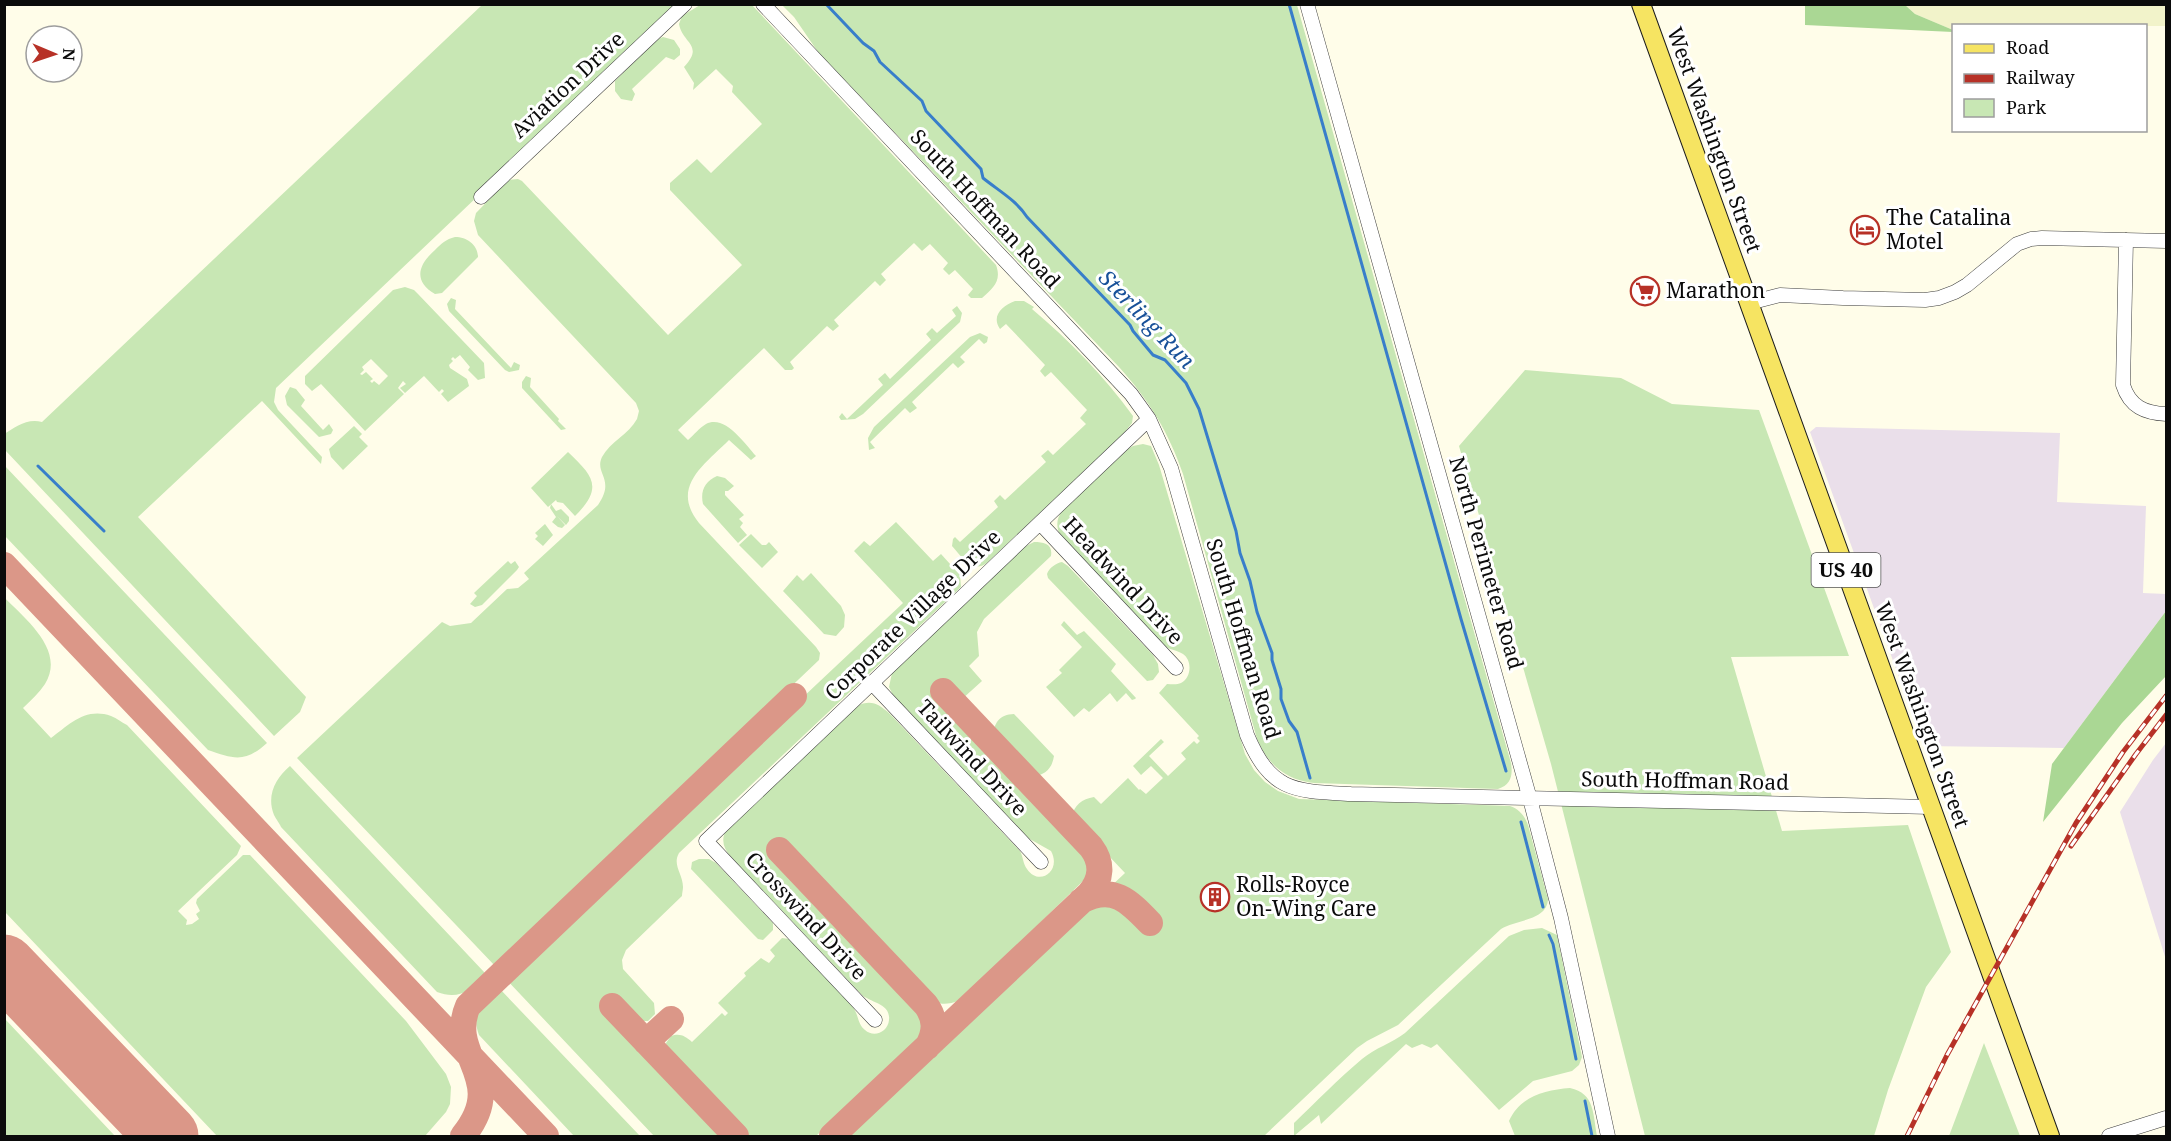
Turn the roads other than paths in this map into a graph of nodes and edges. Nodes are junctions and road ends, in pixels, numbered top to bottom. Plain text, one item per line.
1 (685, 4) edge
2 (763, 4) edge
3 (1306, 4) edge
4 (1641, 4) edge
5 (481, 197) dead end
6 (2126, 240) junction
7 (2166, 241) edge
8 (1749, 303) junction
9 (2166, 414) edge
10 (1149, 419) junction
11 (1040, 523) junction
12 (1176, 668) dead end
13 (872, 683) junction
14 (1530, 799) junction
15 (1931, 807) junction
16 (706, 841) joint
17 (1041, 862) dead end
18 (875, 1020) dead end
19 (2166, 1118) edge
20 (1608, 1137) edge
21 (2050, 1137) edge
22 (2109, 1137) edge

1 - 5 street, Aviation Drive
2 - 10 street, South Hoffman Road
3 - 14 street, North Perimeter Road
4 - 8 main road, West Washington Street / US 40
6 - 7 street
6 - 8 street
6 - 9 street
8 - 15 main road, West Washington Street / US 40
10 - 11 street, Corporate Village Drive
10 - 14 street, South Hoffman Road
11 - 12 street, Headwind Drive
11 - 13 street, Corporate Village Drive
13 - 16 street, Corporate Village Drive
13 - 17 street, Tailwind Drive
14 - 15 street, South Hoffman Road
14 - 20 street, North Perimeter Road
15 - 21 main road, West Washington Street / US 40
16 - 18 street, Crosswind Drive
19 - 22 street

